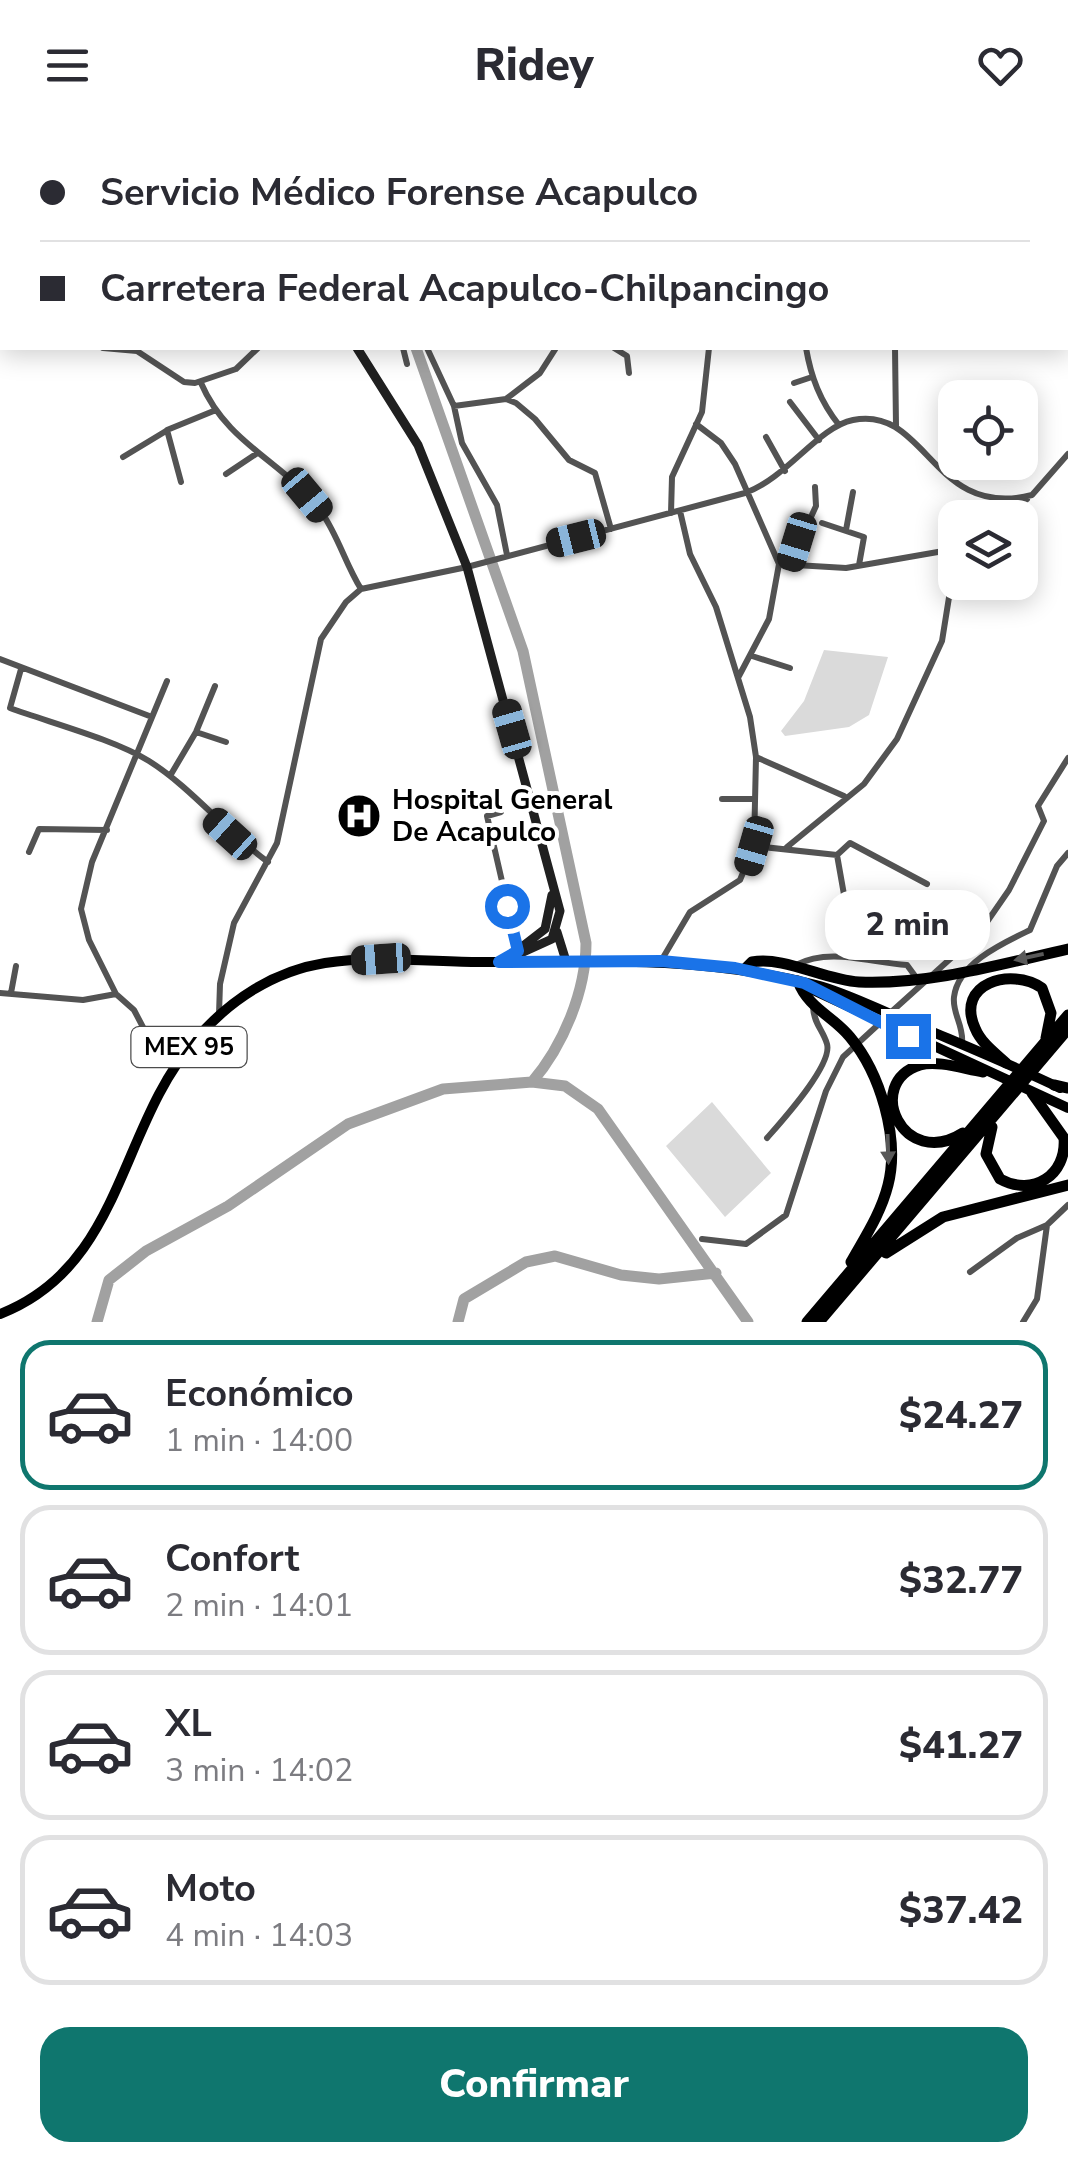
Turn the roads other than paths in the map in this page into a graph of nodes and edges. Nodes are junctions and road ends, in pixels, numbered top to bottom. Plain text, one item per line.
1 (126, 350) edge
2 (256, 350) edge
3 (358, 350) edge
4 (404, 350) edge
5 (428, 350) edge
6 (555, 350) edge
7 (618, 350) edge
8 (709, 350) edge
9 (806, 350) edge
10 (896, 350) edge
11 (407, 364) dead end
12 (629, 373) dead end
13 (812, 377) junction
14 (201, 383) junction
15 (794, 383) dead end
16 (506, 399) junction
17 (790, 402) dead end
18 (454, 406) junction
19 (216, 410) junction
20 (696, 424) junction
21 (839, 424) junction
22 (896, 426) junction
23 (166, 430) junction
24 (766, 437) dead end
25 (819, 440) junction
26 (256, 454) junction
27 (1068, 454) edge
28 (123, 457) dead end
29 (786, 472) junction
30 (226, 474) dead end
31 (181, 482) dead end
32 (815, 486) dead end
33 (852, 492) dead end
34 (746, 493) junction
35 (1032, 495) junction
36 (1025, 500) edge
37 (676, 512) junction
38 (822, 523) dead end
39 (611, 529) junction
40 (846, 530) junction
41 (938, 552) edge
42 (504, 556) junction
43 (779, 564) junction
44 (473, 565) junction
45 (790, 566) junction
46 (859, 566) junction
47 (361, 589) junction
48 (949, 600) edge
49 (752, 656) junction
50 (0, 659) edge
51 (790, 668) dead end
52 (21, 669) junction
53 (739, 676) junction
54 (166, 681) dead end
55 (215, 686) dead end
56 (152, 717) junction
57 (196, 732) junction
58 (226, 742) dead end
59 (138, 755) junction
60 (756, 757) junction
61 (1068, 758) edge
62 (170, 776) junction
63 (844, 796) junction
64 (722, 799) dead end
65 (755, 799) junction
66 (502, 812) dead end
67 (107, 830) junction
68 (754, 846) junction
69 (787, 847) junction
70 (29, 852) dead end
71 (1068, 853) edge
72 (836, 855) junction
73 (268, 862) junction
74 (551, 877) junction
75 (927, 884) dead end
76 (859, 913) dead end
77 (557, 932) junction
78 (1068, 949) edge
79 (518, 951) junction
80 (570, 961) junction
81 (661, 961) junction
82 (499, 962) junction
83 (16, 966) dead end
84 (791, 968) junction
85 (745, 970) junction
86 (801, 982) junction
87 (921, 986) junction
88 (0, 993) edge
89 (11, 993) junction
90 (116, 994) junction
91 (813, 1006) junction
92 (219, 1015) junction
93 (1068, 1015) edge
94 (880, 1016) junction
95 (1068, 1030) edge
96 (962, 1044) junction
97 (1043, 1044) junction
98 (1006, 1063) junction
99 (175, 1066) junction
100 (1031, 1066) junction
101 (983, 1072) junction
102 (1054, 1085) joint
103 (1068, 1090) edge
104 (1032, 1093) junction
105 (999, 1108) junction
106 (1068, 1108) edge
107 (974, 1125) junction
108 (767, 1138) dead end
109 (1068, 1185) edge
110 (1068, 1205) edge
111 (1047, 1225) junction
112 (702, 1239) dead end
113 (970, 1272) dead end
114 (856, 1278) junction
115 (835, 1290) junction
116 (0, 1314) edge
117 (819, 1317) edge
118 (807, 1322) edge
119 (1023, 1322) edge

1 - 14 street
2 - 14 street
3 - 44 main road
4 - 11 street
5 - 18 street
6 - 16 street
7 - 12 street
8 - 20 street
9 - 13 street
10 - 22 street
13 - 15 street
13 - 21 street
14 - 19 street
16 - 18 street
16 - 39 street
17 - 25 street
18 - 42 street
19 - 23 street
19 - 26 street
20 - 34 street
20 - 37 street
21 - 22 street
21 - 25 street
22 - 35 street
23 - 28 street
23 - 31 street
24 - 29 street
25 - 29 street
26 - 30 street
26 - 47 street
27 - 35 street
29 - 34 street
32 - 45 street
33 - 40 street
34 - 37 street
34 - 43 street
35 - 36 street
37 - 39 street
37 - 53 street
38 - 40 street
39 - 42 street
40 - 46 street
41 - 46 street
42 - 44 street
43 - 45 street
43 - 49 street
44 - 47 street
44 - 74 main road
45 - 46 street
47 - 73 street
48 - 63 street
49 - 51 street
49 - 53 street
50 - 52 street
52 - 56 street
52 - 59 street
53 - 60 street
54 - 56 street
55 - 57 street
56 - 59 street
57 - 58 street
57 - 62 street
59 - 62 street
59 - 67 street
60 - 63 street
60 - 65 street
61 - 87 street
62 - 73 street
63 - 69 street
64 - 65 street
65 - 68 street
66 - 79 street
67 - 70 street
67 - 90 street
68 - 69 street
68 - 81 street
69 - 72 street
71 - 96 street
72 - 75 street
72 - 76 street
73 - 92 street
74 - 77 main road
74 - 79 main road
77 - 80 main road
77 - 82 main road
78 -> 84 highway
79 - 82 main road
80 - 81 main road, MEX 95
80 - 82 main road, MEX 95
81 - 85 main road, MEX 95
82 - 92 main road, MEX 95
83 - 89 street
84 - 85 highway
84 - 87 street
85 - 86 main road, MEX 95
86 - 91 highway
86 - 94 main road, MEX 95
87 - 112 street
88 - 89 street
89 - 90 street
90 - 99 street
91 - 108 street
91 -> 115 highway
92 - 99 main road, MEX 95
93 - 97 highway
94 - 96 main road, MEX 95
94 - 101 main road, MEX 95
95 - 100 highway
96 - 98 main road, MEX 95
97 - 98 highway
97 - 100 highway
98 - 102 main road, MEX 95
99 - 116 main road, MEX 95
100 - 105 highway
101 - 104 main road, MEX 95
101 - 107 highway
102 - 103 highway
104 - 105 highway
104 - 106 main road, MEX 95
105 - 107 highway
105 - 114 highway
107 - 115 highway
109 - 114 highway
110 - 111 street
111 - 113 street
111 - 119 street
114 - 117 highway
115 - 117 highway
117 - 118 highway

